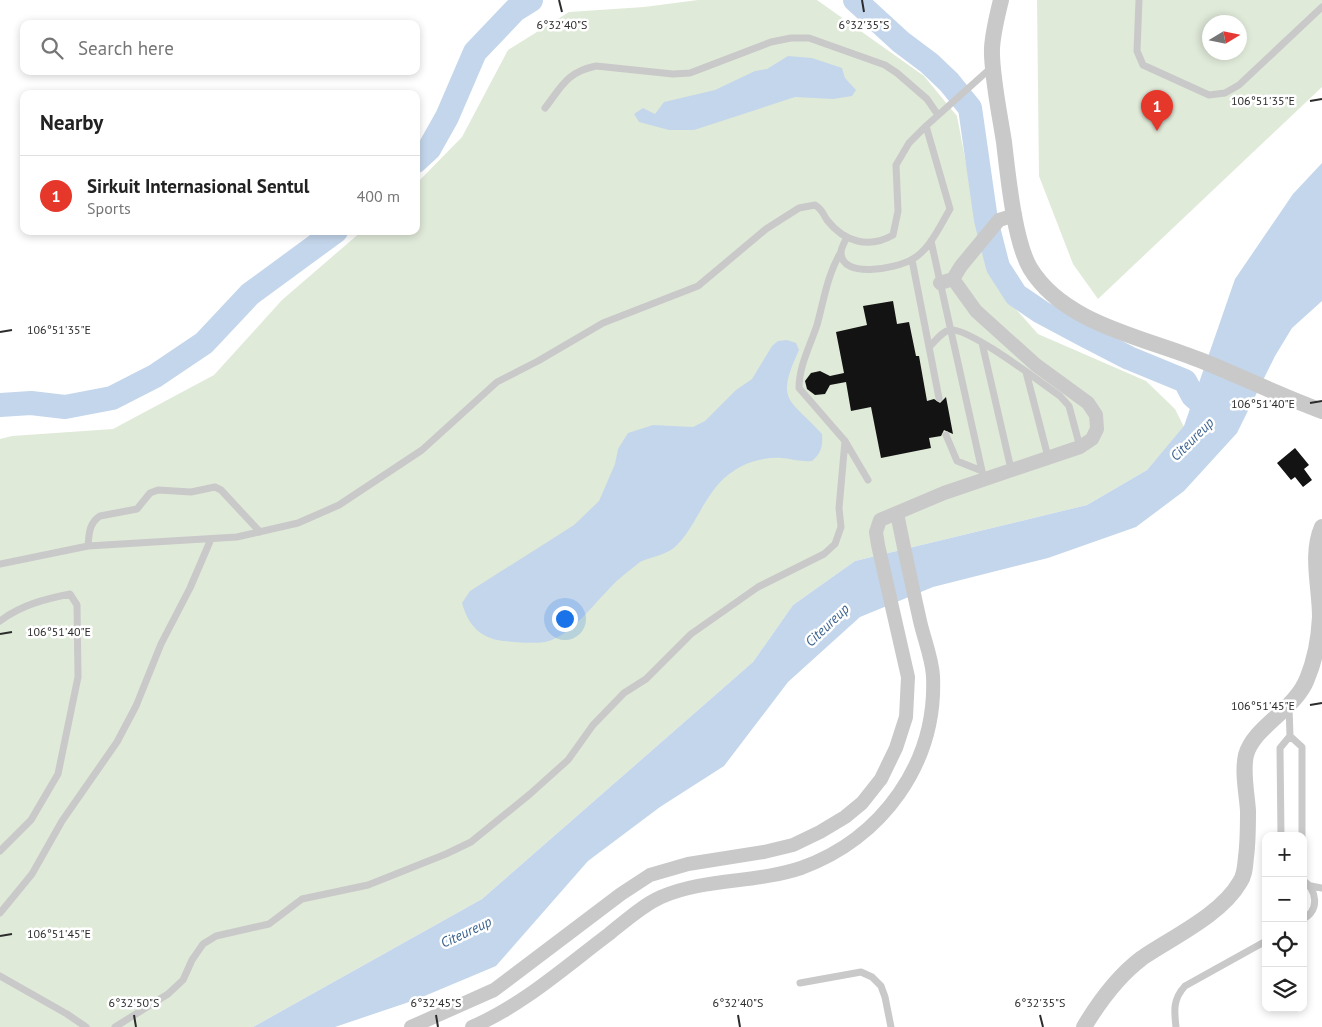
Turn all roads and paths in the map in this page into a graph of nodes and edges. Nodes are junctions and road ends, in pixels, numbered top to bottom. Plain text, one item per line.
1 (1001, 0) edge
2 (1139, 0) edge
3 (1322, 7) edge
4 (994, 65) junction
5 (544, 108) dead end
6 (938, 114) junction
7 (926, 126) junction
8 (1015, 215) junction
9 (846, 237) junction
10 (931, 241) junction
11 (841, 252) junction
12 (912, 260) junction
13 (947, 281) junction
14 (951, 330) junction
15 (982, 343) junction
16 (930, 348) junction
17 (1026, 372) junction
18 (939, 398) dead end
19 (1320, 408) edge
20 (946, 435) dead end
21 (845, 441) junction
22 (1080, 447) junction
23 (1048, 457) junction
24 (1011, 469) junction
25 (983, 476) junction
26 (868, 480) dead end
27 (897, 513) junction
28 (1322, 527) edge
29 (260, 532) junction
30 (211, 539) junction
31 (88, 546) junction
32 (0, 564) edge
33 (0, 621) edge
34 (927, 650) junction
35 (904, 657) junction
36 (1289, 707) junction
37 (1290, 736) junction
38 (1282, 832) edge
39 (1302, 832) edge
40 (0, 851) edge
41 (1307, 883) edge
42 (1311, 886) junction
43 (1322, 888) edge
44 (0, 912) edge
45 (1307, 915) edge
46 (1262, 943) edge
47 (0, 976) edge
48 (800, 983) dead end
49 (86, 1027) edge
50 (115, 1027) edge
51 (411, 1027) edge
52 (472, 1027) edge
53 (891, 1027) edge
54 (1084, 1027) edge
55 (1176, 1027) edge

1 - 4 street
2 - 3 lane
4 - 6 lane
4 - 8 street
5 - 6 lane
6 - 7 lane
7 - 9 lane
7 - 10 lane
8 - 13 street
8 - 19 street
9 - 11 lane
9 - 29 lane
10 - 12 lane
10 - 13 lane
11 - 12 lane
11 - 21 lane
12 - 16 lane
13 - 14 lane
13 - 22 street
14 - 15 lane
14 - 16 lane
14 - 25 lane
15 - 17 lane
15 - 24 lane
16 - 18 lane
17 - 22 lane
17 - 23 lane
20 - 25 lane
21 - 26 lane
21 - 50 lane
22 - 23 street
23 - 24 street
24 - 25 street
25 - 27 street
27 - 34 street
27 - 35 street
28 - 36 street
29 - 30 lane
29 - 31 lane
30 - 31 lane
30 - 44 lane
31 - 32 lane
33 - 40 lane
34 - 35 street
34 - 52 street
35 - 51 street
36 - 37 lane
36 - 54 street
37 - 38 lane
37 - 39 lane
41 - 42 lane
42 - 43 lane
42 - 45 lane
46 - 55 lane
47 - 49 lane
48 - 53 lane

